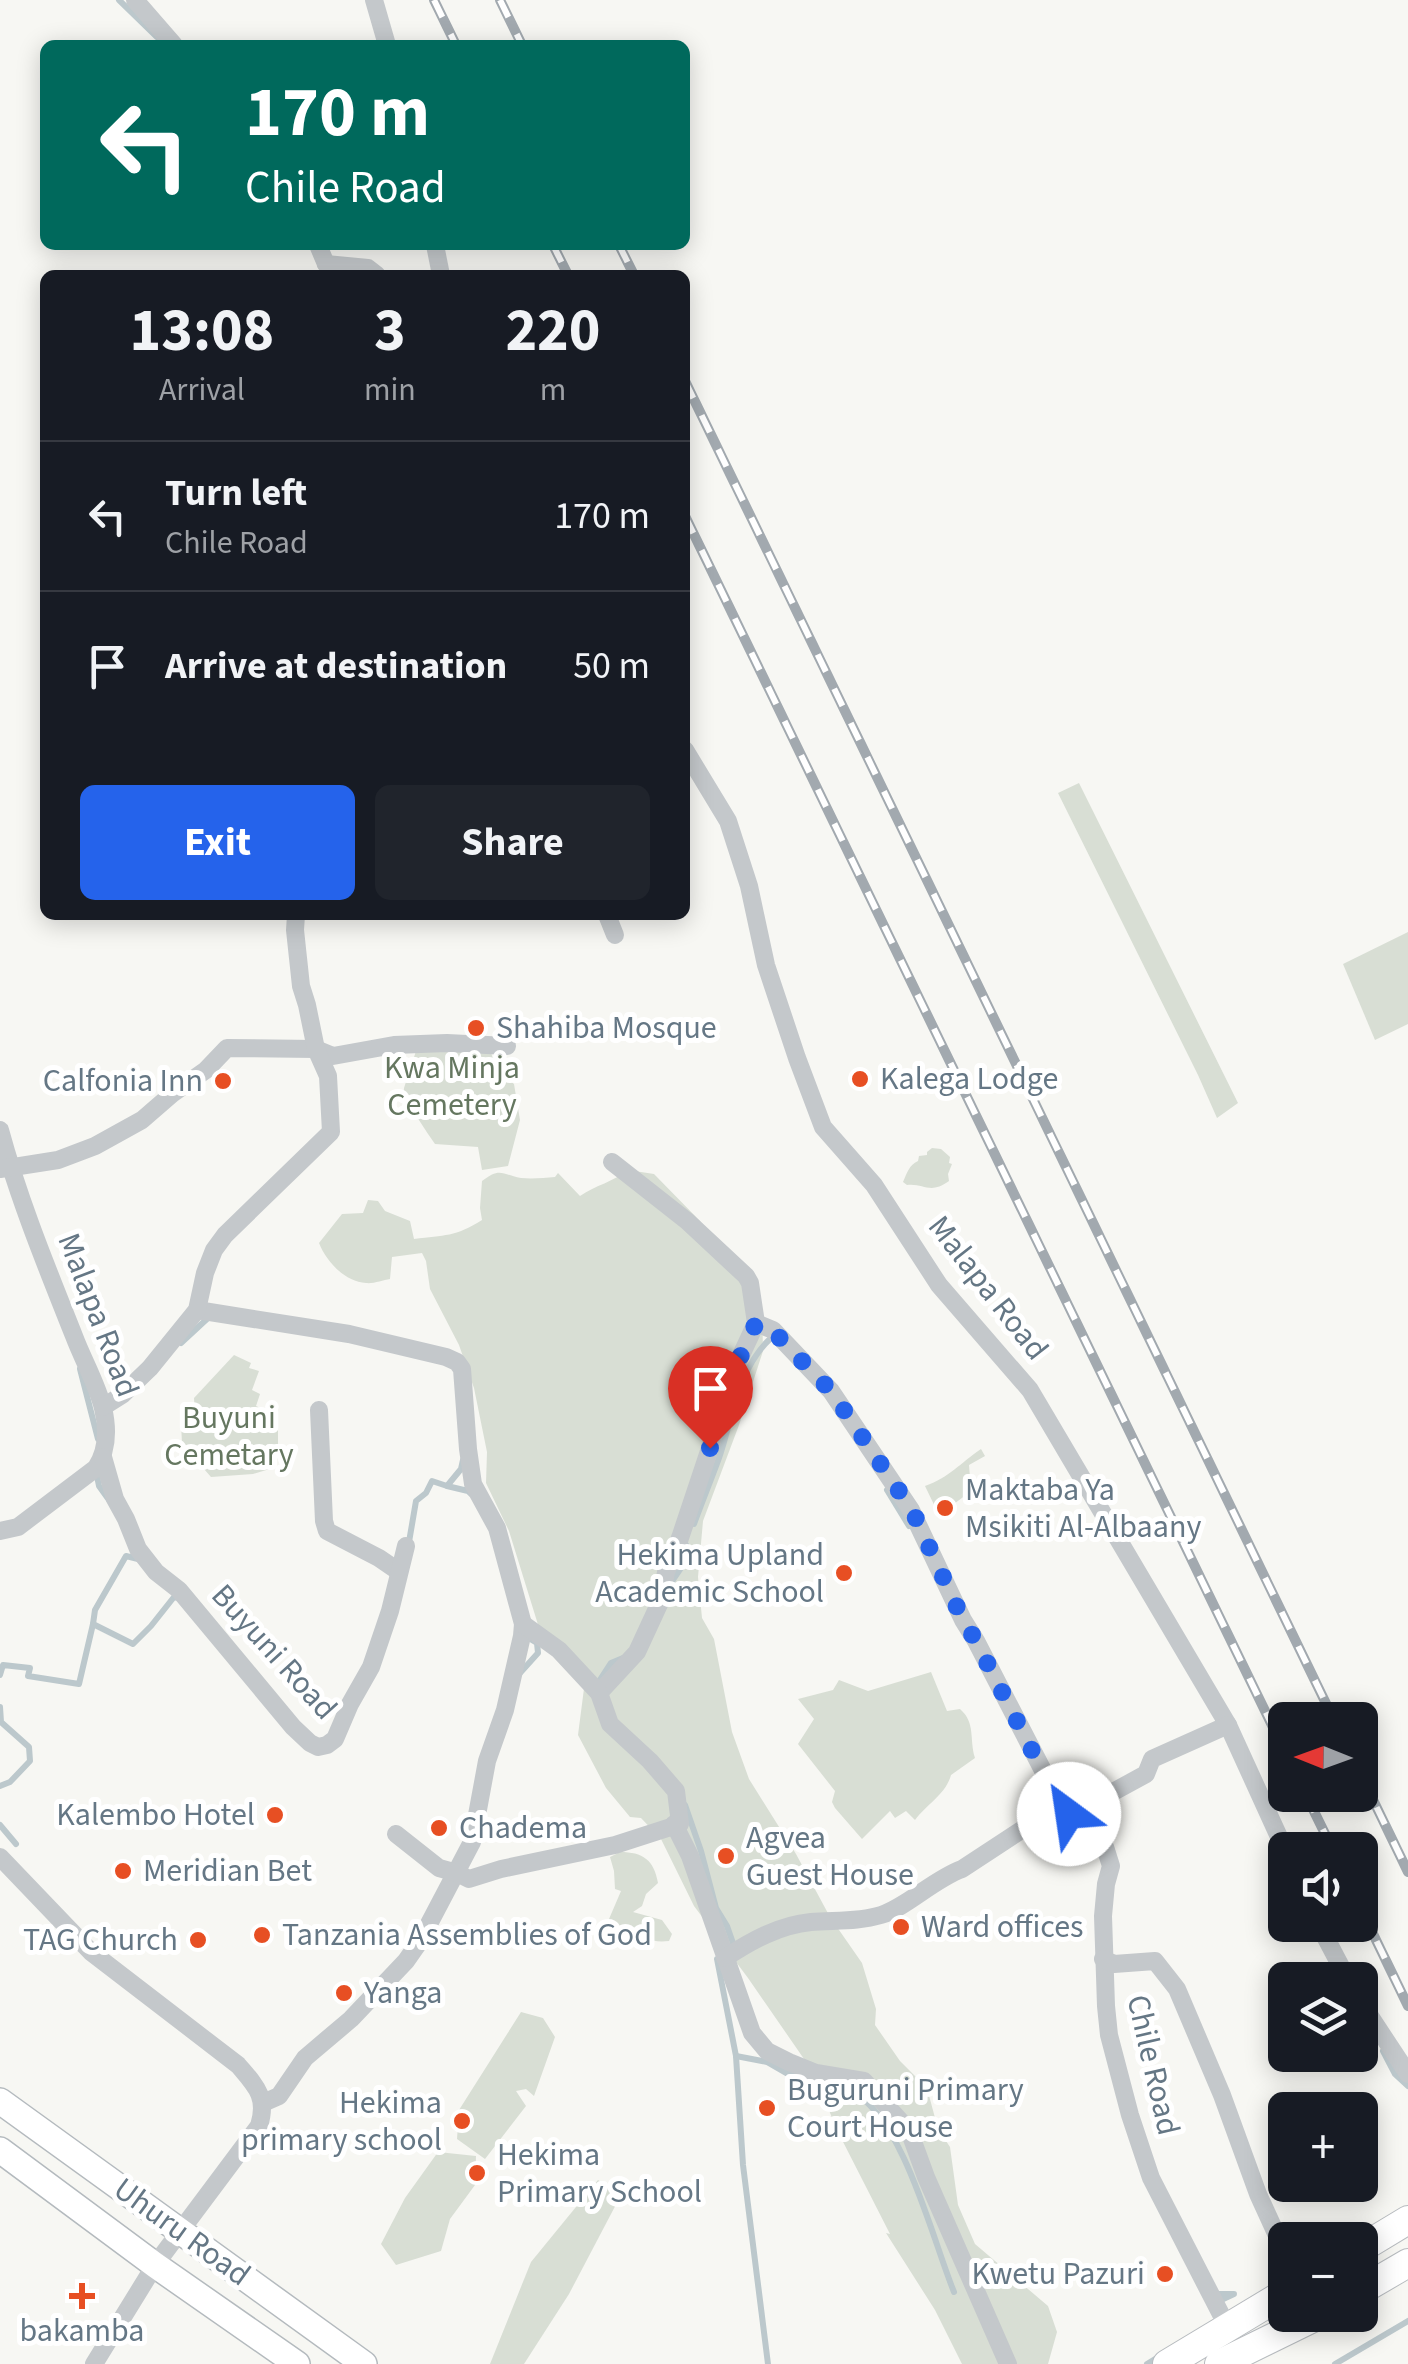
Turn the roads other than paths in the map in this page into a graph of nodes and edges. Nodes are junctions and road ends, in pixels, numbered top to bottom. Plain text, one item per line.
1 (135, 0) edge
2 (374, 0) edge
3 (170, 40) edge
4 (386, 40) edge
5 (324, 270) edge
6 (371, 270) edge
7 (690, 758) edge
8 (296, 920) edge
9 (610, 920) edge
10 (615, 935) dead end
11 (507, 1046) dead end
12 (316, 1049) junction
13 (0, 1130) edge
14 (612, 1162) dead end
15 (5, 1168) edge
16 (197, 1310) junction
17 (756, 1323) junction
18 (103, 1406) junction
19 (319, 1410) dead end
20 (103, 1457) junction
21 (0, 1531) edge
22 (406, 1546) dead end
23 (398, 1572) junction
24 (523, 1624) junction
25 (599, 1693) junction
26 (1228, 1725) junction
27 (1066, 1817) junction
28 (674, 1824) junction
29 (1277, 1832) edge
30 (396, 1834) dead end
31 (0, 1857) edge
32 (457, 1873) junction
33 (725, 1958) junction
34 (1103, 1959) junction
35 (1378, 2028) edge
36 (1408, 2074) edge
37 (0, 2101) edge
38 (263, 2102) junction
39 (0, 2150) edge
40 (1408, 2220) edge
41 (1271, 2222) edge
42 (180, 2230) junction
43 (1378, 2238) edge
44 (1408, 2263) edge
45 (156, 2265) junction
46 (1378, 2280) edge
47 (1268, 2304) edge
48 (1228, 2328) junction
49 (1276, 2332) edge
50 (1211, 2357) edge
51 (94, 2364) edge
52 (297, 2364) edge
53 (364, 2364) edge
54 (1008, 2364) edge
55 (1167, 2364) edge

1 - 3 street
2 - 4 street
5 - 6 street
7 - 26 street, Malapa Road
8 - 12 street
9 - 10 street
11 - 12 street
12 - 15 street
12 - 16 street
13 - 15 street, Malapa Road
14 - 17 street
15 - 18 street, Malapa Road
16 - 18 street
16 - 24 street
17 - 25 street
17 - 27 street, Chile Road
18 - 20 street, Malapa Road
19 - 23 street
20 - 21 street
20 - 23 street, Buyuni Road
22 - 23 street, Buyuni Road
24 - 25 street
24 - 32 street
25 - 28 street
26 - 27 street
26 - 29 street, Malapa Road
27 - 33 street
27 - 34 street, Chile Road
28 - 32 street
28 - 33 street
30 - 32 street
31 - 38 street
32 - 38 street
33 - 54 street
34 - 41 street
34 - 48 street, Chile Road
35 - 36 street
37 - 42 main road, Uhuru Road
38 - 42 street
39 - 45 main road, Uhuru Road
40 - 43 main road
42 - 45 street
42 - 53 main road, Uhuru Road
44 - 46 main road
45 - 51 street
45 - 52 main road, Uhuru Road
47 - 48 main road
48 - 50 main road
49 - 50 main road
50 - 55 main road

